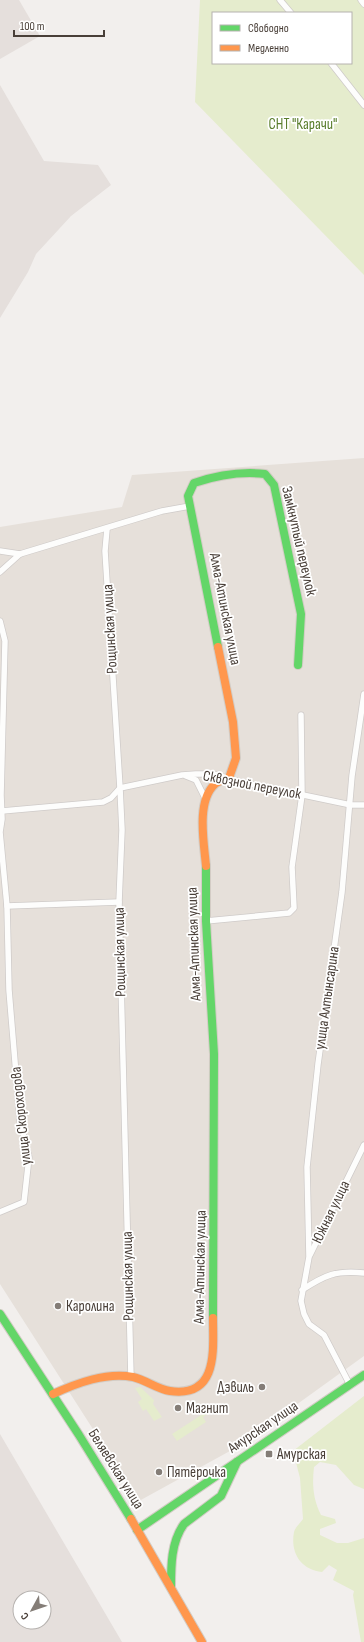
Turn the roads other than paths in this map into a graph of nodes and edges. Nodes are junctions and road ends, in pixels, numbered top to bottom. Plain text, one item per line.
1 (280, 0) edge
2 (361, 0) edge
3 (364, 4) edge
4 (290, 12) edge
5 (332, 64) edge
6 (364, 105) edge
7 (190, 506) junction
8 (107, 529) junction
9 (0, 551) edge
10 (20, 554) junction
11 (0, 572) edge
12 (0, 621) edge
13 (298, 665) dead end
14 (364, 694) edge
15 (301, 714) dead end
16 (182, 775) junction
17 (229, 778) junction
18 (120, 788) junction
19 (302, 795) junction
20 (205, 798) junction
21 (364, 804) edge
22 (351, 805) junction
23 (2, 811) junction
24 (119, 902) junction
25 (7, 906) junction
26 (206, 921) junction
27 (364, 1145) edge
28 (0, 1212) edge
29 (309, 1257) junction
30 (364, 1273) edge
31 (302, 1290) junction
32 (0, 1314) edge
33 (364, 1376) edge
34 (131, 1377) junction
35 (350, 1385) junction
36 (53, 1394) junction
37 (238, 1460) junction
38 (137, 1530) junction
39 (171, 1587) junction
40 (202, 1642) edge

1 - 4 street
2 - 3 street
5 - 6 street
7 - 8 street
7 - 13 street, Замкнутый переулок
7 - 17 street, Алма-Атинская улица
8 - 10 street
8 - 18 street, Рощинская улица
9 - 10 street
10 - 11 street
12 - 23 street, улица Скороходова
14 - 22 street, улица Алтынсарина
15 - 19 street
16 - 17 street, Сквозной переулок
16 - 18 street, Сквозной переулок
16 - 20 street
17 - 19 street, Сквозной переулок
17 - 20 street
18 - 23 street, Сквозной переулок
18 - 24 street, Рощинская улица
19 - 22 street, Сквозной переулок
19 - 26 street
20 - 26 street, Алма-Атинская улица
21 - 22 street, Сквозной переулок
22 - 29 street, улица Алтынсарина
23 - 25 street, улица Скороходова
24 - 25 street
24 - 34 street, Рощинская улица
25 - 28 street, улица Скороходова
26 - 34 street, Алма-Атинская улица
27 - 29 street, Южная улица
29 - 31 street, улица Алтынсарина
30 - 31 street
31 - 35 street, улица Алтынсарина
32 - 36 street, Беляевская улица
33 - 35 street, Амурская улица
34 - 36 street
35 - 37 street, Амурская улица
36 - 38 street, Беляевская улица
37 - 38 street, Амурская улица
37 - 39 street
38 - 39 street, Беляевская улица
39 - 40 street, Беляевская улица

